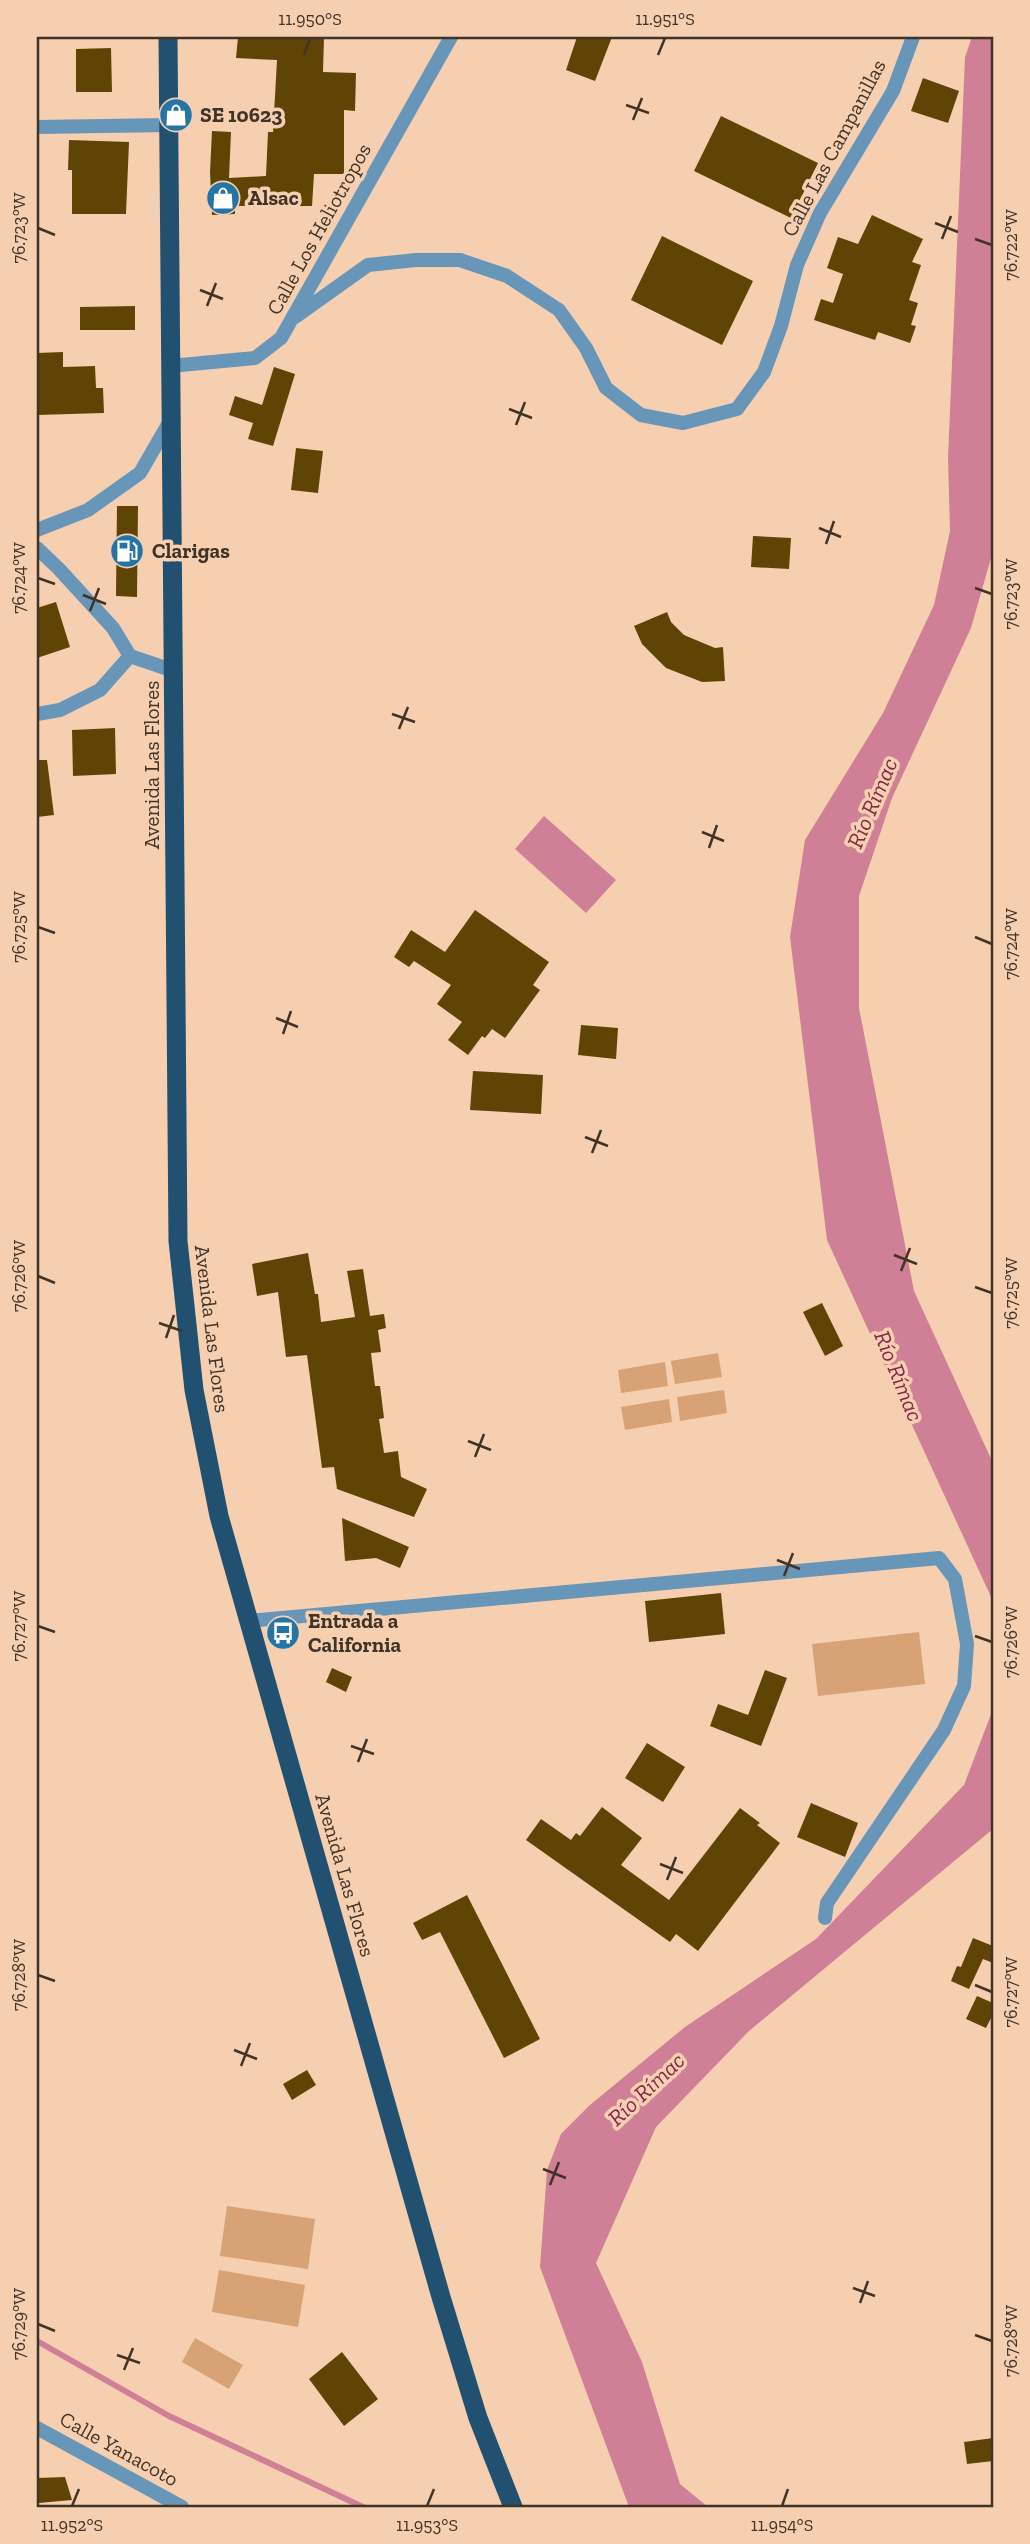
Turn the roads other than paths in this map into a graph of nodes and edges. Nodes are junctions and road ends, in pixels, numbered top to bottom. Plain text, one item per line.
1 (168, 37) edge
2 (451, 37) edge
3 (913, 37) edge
4 (169, 125) junction
5 (37, 127) edge
6 (295, 317) junction
7 (170, 366) junction
8 (170, 422) junction
9 (37, 530) edge
10 (37, 548) edge
11 (130, 656) junction
12 (174, 671) junction
13 (37, 714) edge
14 (249, 1621) junction
15 (825, 1918) dead end
16 (37, 2428) edge
17 (510, 2504) edge
18 (182, 2507) edge

1 - 4 highway, Avenida Las Flores
2 - 6 street, Calle Los Heliotropos
3 - 6 street, Calle Las Campanillas
4 - 5 street
4 - 7 highway, Avenida Las Flores
6 - 7 street, Calle Los Heliotropos
7 - 8 highway, Avenida Las Flores
8 - 9 street
8 - 12 highway, Avenida Las Flores
10 - 11 street
11 - 12 street
11 - 13 street
12 - 14 highway, Avenida Las Flores
14 - 15 street
14 - 17 highway, Avenida Las Flores
16 - 18 street, Calle Yanacoto

